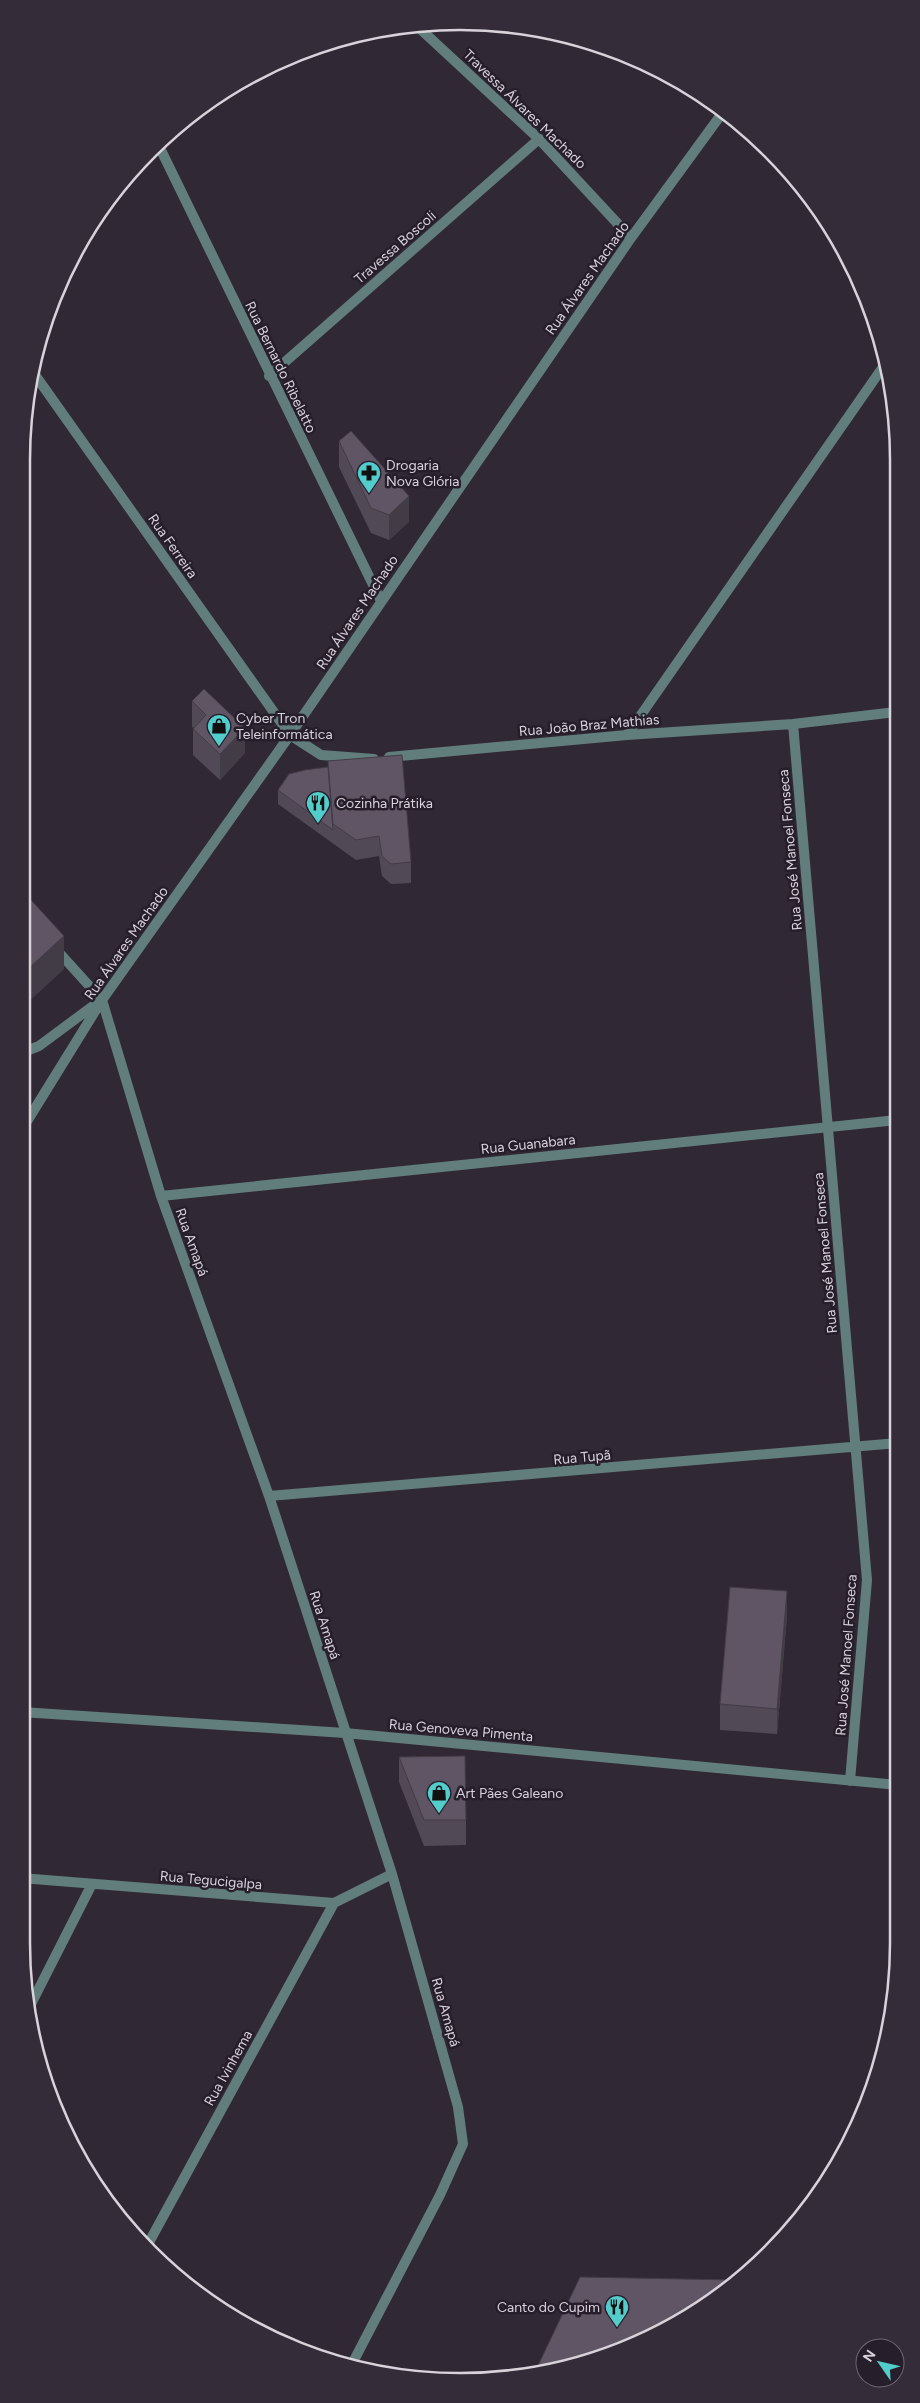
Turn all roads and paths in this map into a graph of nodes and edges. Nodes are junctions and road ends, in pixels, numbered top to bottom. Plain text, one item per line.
1 (424, 32) edge
2 (719, 117) edge
3 (539, 139) junction
4 (161, 151) edge
5 (631, 238) junction
6 (881, 370) edge
7 (269, 376) junction
8 (38, 379) edge
9 (381, 601) junction
10 (890, 713) edge
11 (793, 724) junction
12 (627, 735) junction
13 (290, 736) junction
14 (46, 937) edge
15 (102, 1000) junction
16 (30, 1050) edge
17 (30, 1116) edge
18 (890, 1121) edge
19 (828, 1127) junction
20 (161, 1196) junction
21 (890, 1444) edge
22 (855, 1448) junction
23 (269, 1496) junction
24 (30, 1713) edge
25 (345, 1733) junction
26 (850, 1781) junction
27 (890, 1784) edge
28 (392, 1874) junction
29 (30, 1879) edge
30 (92, 1884) junction
31 (334, 1903) junction
32 (34, 1998) edge
33 (150, 2241) edge
34 (354, 2359) edge

1 - 3 street, Travessa Álvares Machado
2 - 5 street, Rua Álvares Machado
3 - 5 street, Travessa Álvares Machado
3 - 7 street, Travessa Boscoli
4 - 7 street, Rua Bernardo Ribelatto
5 - 9 street, Rua Álvares Machado
6 - 12 street
7 - 9 street, Rua Bernardo Ribelatto
8 - 13 street, Rua Ferreira
9 - 13 street, Rua Álvares Machado
10 - 11 street, Rua João Braz Mathias
11 - 12 street, Rua João Braz Mathias
11 - 19 street, Rua José Manoel Fonseca
12 - 13 street, Rua João Braz Mathias
13 - 15 street, Rua Álvares Machado
14 - 15 street, Rua Amapá
15 - 16 street
15 - 17 street, Rua Álvares Machado
15 - 20 street, Rua Amapá
18 - 19 street, Rua Guanabara
19 - 20 street, Rua Guanabara
19 - 22 street, Rua José Manoel Fonseca
20 - 23 street, Rua Amapá
21 - 22 street, Rua Tupã
22 - 23 street, Rua Tupã
22 - 26 street, Rua José Manoel Fonseca
23 - 25 street, Rua Amapá
24 - 25 street, Rua Genoveva Pimenta
25 - 26 street, Rua Genoveva Pimenta
25 - 28 street, Rua Amapá
26 - 27 street, Rua Genoveva Pimenta
28 - 31 street
28 - 34 street, Rua Amapá
29 - 30 street, Rua Tegucigalpa
30 - 31 street, Rua Tegucigalpa
30 - 32 street
31 - 33 street, Rua Ivinhema

